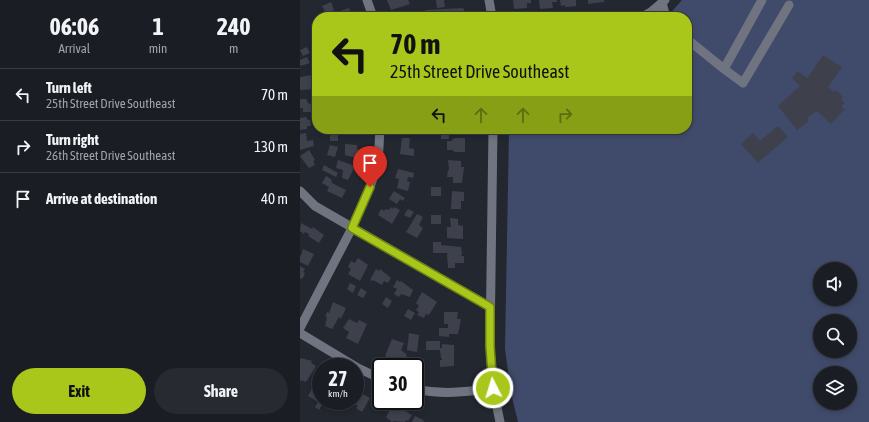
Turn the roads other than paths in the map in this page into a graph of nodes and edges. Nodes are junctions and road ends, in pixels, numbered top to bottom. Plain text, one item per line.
1 (367, 0) edge
2 (489, 0) edge
3 (762, 0) edge
4 (664, 2) edge
5 (788, 4) edge
6 (371, 12) edge
7 (491, 12) edge
8 (649, 12) edge
9 (665, 12) edge
10 (692, 43) edge
11 (724, 69) junction
12 (380, 134) edge
13 (493, 134) edge
14 (300, 191) edge
15 (352, 228) junction
16 (490, 307) junction
17 (300, 328) edge
18 (300, 333) edge
19 (372, 375) edge
20 (493, 388) junction
21 (424, 391) edge
22 (500, 422) edge

1 - 6 street
2 - 7 street
3 - 11 street
4 - 8 street
4 - 9 street
5 - 11 street
10 - 11 street
12 - 15 street
13 - 16 street
14 - 15 street
15 - 16 street
15 - 17 street
16 - 20 street
18 - 19 street
20 - 21 street
20 - 22 street

